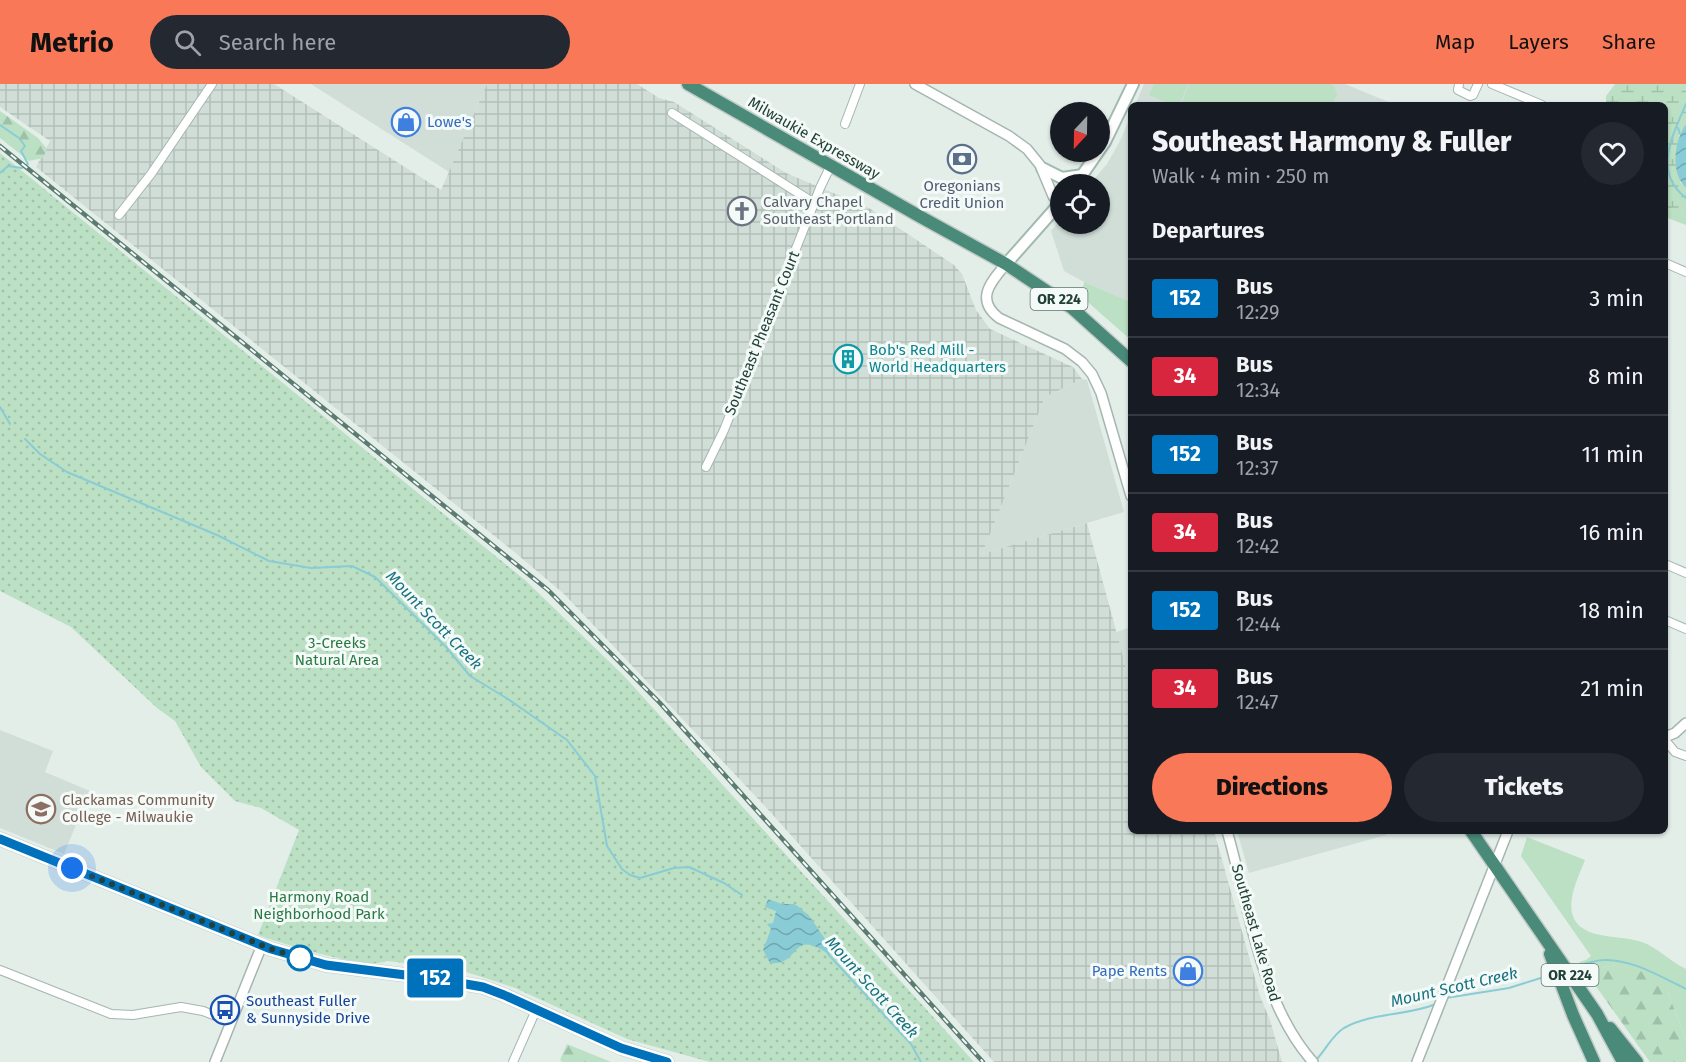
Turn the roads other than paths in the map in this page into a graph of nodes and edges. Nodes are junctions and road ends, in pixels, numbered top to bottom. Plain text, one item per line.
1 (212, 84) edge
2 (688, 84) edge
3 (860, 84) edge
4 (915, 84) edge
5 (1133, 84) edge
6 (1459, 84) edge
7 (1478, 84) edge
8 (1492, 84) edge
9 (1533, 102) edge
10 (672, 113) dead end
11 (845, 124) dead end
12 (831, 165) junction
13 (1042, 168) junction
14 (1054, 174) edge
15 (1084, 174) edge
16 (1050, 188) edge
17 (814, 203) junction
18 (119, 215) dead end
19 (1050, 215) edge
20 (1006, 264) junction
21 (1668, 264) edge
22 (1686, 272) edge
23 (1128, 358) edge
24 (706, 467) dead end
25 (1128, 486) edge
26 (1668, 565) edge
27 (1686, 573) edge
28 (1668, 621) edge
29 (1686, 629) edge
30 (1686, 723) edge
31 (1668, 737) edge
32 (1668, 743) edge
33 (1686, 756) edge
34 (1228, 834) edge
35 (1473, 834) edge
36 (1507, 834) edge
37 (0, 839) edge
38 (1495, 865) junction
39 (1544, 936) junction
40 (262, 945) junction
41 (0, 970) edge
42 (536, 1010) junction
43 (1597, 1014) junction
44 (231, 1022) junction
45 (215, 1062) edge
46 (513, 1062) edge
47 (667, 1062) edge
48 (1313, 1062) edge
49 (1417, 1062) edge
50 (1594, 1062) edge
51 (1623, 1062) edge
52 (1637, 1062) edge

1 - 18 street
2 - 12 highway, Milwaukie Expressway / OR 224
3 - 11 street
4 - 13 street
5 - 15 main road
6 - 7 street
8 - 9 street
10 - 17 street
12 - 17 street, Southeast Pheasant Court
12 - 20 highway, Milwaukie Expressway / OR 224
13 - 14 main road
13 - 16 street
17 - 24 street, Southeast Pheasant Court
19 - 20 main road
20 - 23 highway, Milwaukie Expressway / OR 224
20 - 25 street
21 - 22 street
26 - 27 street
28 - 29 street
30 - 31 street
32 - 33 street
34 - 48 street, Southeast Lake Road
35 - 38 highway, OR 224
36 - 38 street
37 - 40 main road
38 - 39 highway, OR 224
38 - 49 street
39 - 43 highway, OR 224
39 - 50 highway
40 - 42 main road
40 - 44 street
41 - 44 street
42 - 46 street
42 - 47 main road
43 - 51 highway, OR 224
43 - 52 highway, OR 224
44 - 45 street

